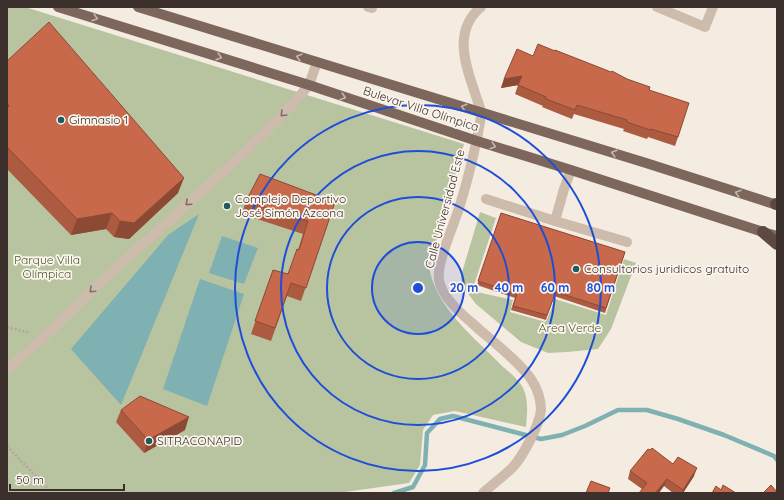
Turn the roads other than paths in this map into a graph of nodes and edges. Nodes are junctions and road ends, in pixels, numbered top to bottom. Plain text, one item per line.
1 (58, 7) edge
2 (138, 7) edge
3 (482, 7) edge
4 (657, 7) edge
5 (713, 7) edge
6 (317, 62) junction
7 (309, 85) junction
8 (481, 112) junction
9 (477, 141) junction
10 (571, 170) junction
11 (486, 199) dead end
12 (777, 205) edge
13 (555, 221) junction
14 (762, 232) junction
15 (777, 236) edge
16 (627, 242) dead end
17 (777, 244) edge
18 (7, 370) edge
19 (484, 493) edge

1 -> 7 main road, Bulevar Villa Olímpica
6 -> 2 main road, Bulevar Villa Olímpica
3 - 8 street
4 - 5 street
6 - 7 street
8 -> 6 main road, Bulevar Villa Olímpica
7 -> 9 main road, Bulevar Villa Olímpica
7 -> 18 street
8 - 9 street, Calle Universidad Este
12 -> 8 main road, Bulevar Villa Olímpica
9 -> 10 main road, Bulevar Villa Olímpica
9 - 19 street, Calle Universidad Este
10 - 13 street
10 - 14 main road, Bulevar Villa Olímpica
11 - 13 street
13 - 16 street
14 - 15 main road, Bulevar Villa Olímpica
14 - 17 highway

